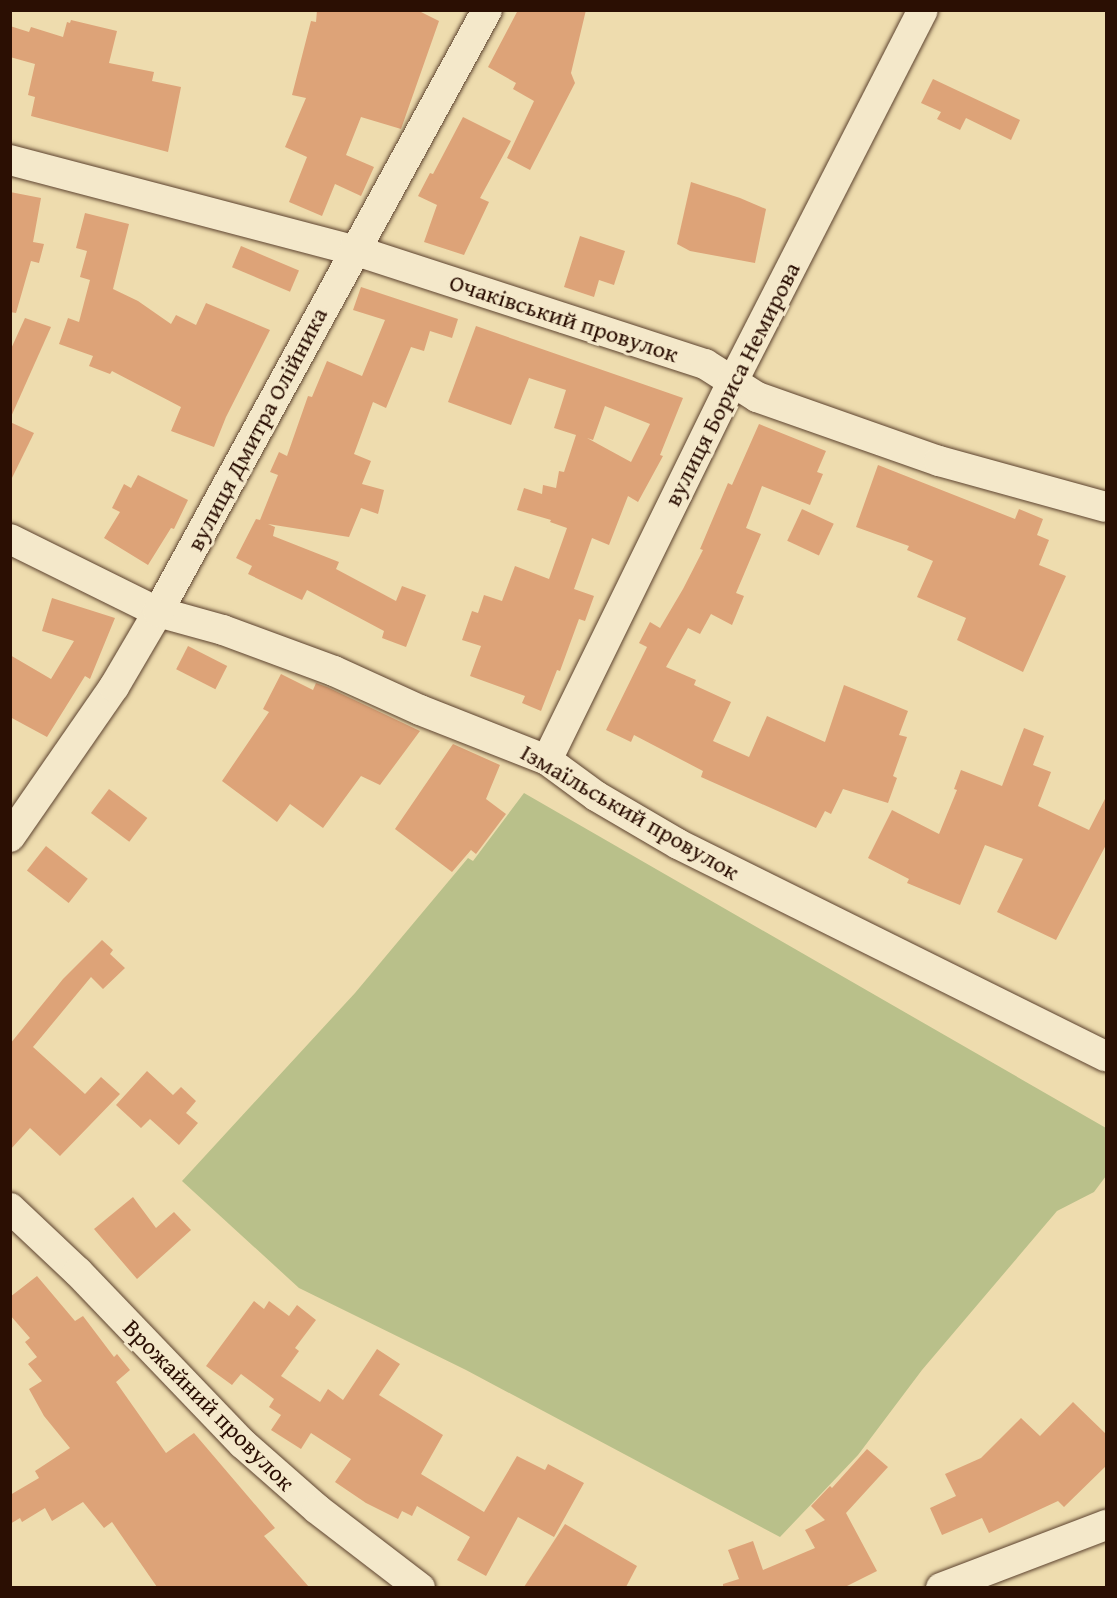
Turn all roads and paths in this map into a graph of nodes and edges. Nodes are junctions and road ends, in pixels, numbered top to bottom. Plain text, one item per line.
1 (487, 10) edge
2 (923, 10) edge
3 (10, 160) edge
4 (354, 250) junction
5 (732, 383) junction
6 (1107, 507) edge
7 (10, 539) edge
8 (158, 612) junction
9 (547, 760) junction
10 (10, 837) edge
11 (1107, 1056) edge
12 (10, 1208) edge
13 (1107, 1525) edge
14 (420, 1587) edge
15 (941, 1587) edge

1 - 4 street, вулиця Дмитра Олійника
2 - 5 street, вулиця Бориса Немирова
3 - 4 street, Очаківський провулок
4 - 5 street, Очаківський провулок
4 - 8 street, вулиця Дмитра Олійника
5 - 6 street, Очаківський провулок
5 - 9 street, вулиця Бориса Немирова
7 - 8 street, Ізмаїльський провулок
8 - 9 street, Ізмаїльський провулок
8 - 10 street, вулиця Дмитра Олійника
9 - 11 street, Ізмаїльський провулок
12 - 14 street, Врожайний провулок
13 - 15 street

